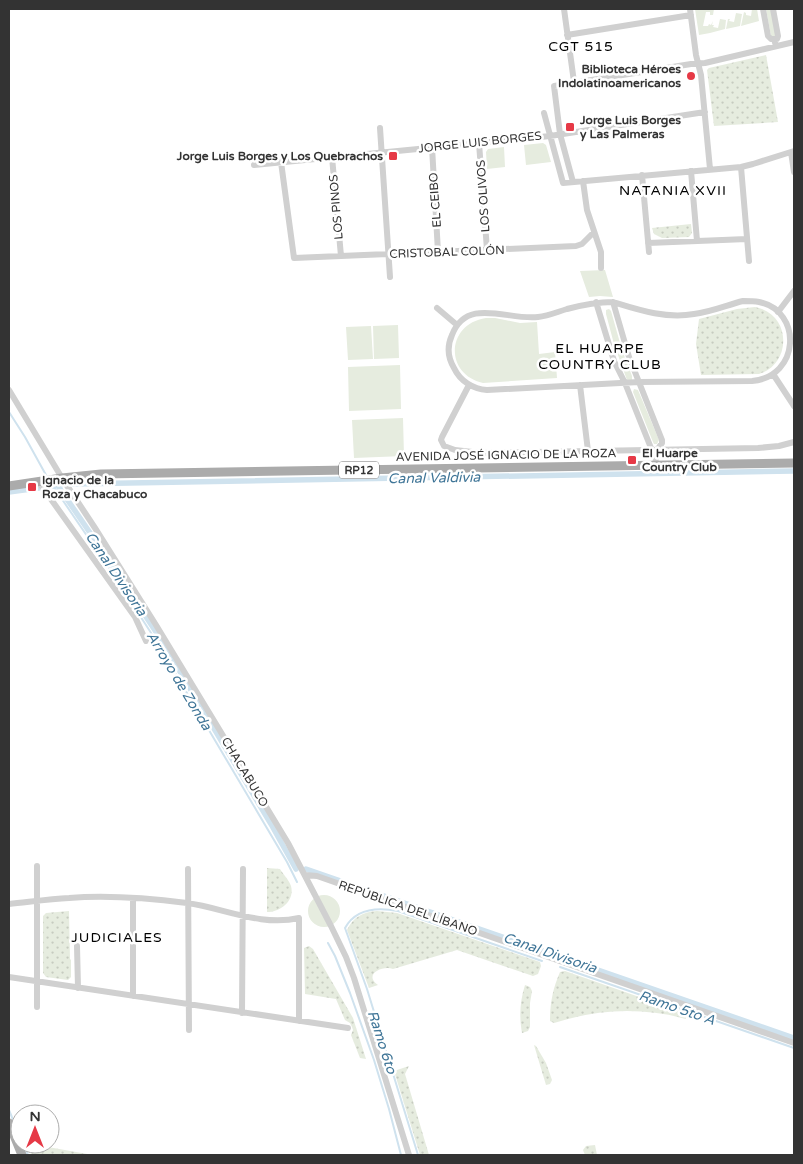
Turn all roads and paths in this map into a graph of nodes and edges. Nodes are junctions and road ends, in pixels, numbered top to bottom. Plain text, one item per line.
1 (564, 9) edge
2 (764, 9) edge
3 (774, 9) edge
4 (690, 12) edge
5 (567, 35) junction
6 (794, 42) edge
7 (775, 43) junction
8 (698, 64) junction
9 (574, 82) junction
10 (705, 112) junction
11 (544, 113) dead end
12 (380, 128) dead end
13 (560, 134) junction
14 (550, 136) junction
15 (479, 143) junction
16 (432, 147) junction
17 (792, 151) edge
18 (382, 152) junction
19 (332, 157) junction
20 (281, 162) junction
21 (254, 164) dead end
22 (741, 167) junction
23 (710, 169) junction
24 (691, 171) junction
25 (794, 172) edge
26 (642, 175) junction
27 (584, 181) junction
28 (573, 182) junction
29 (594, 232) junction
30 (747, 239) junction
31 (697, 241) junction
32 (648, 243) junction
33 (487, 250) junction
34 (438, 252) junction
35 (649, 252) dead end
36 (389, 254) junction
37 (341, 256) junction
38 (749, 261) dead end
39 (601, 268) dead end
40 (390, 277) dead end
41 (794, 291) edge
42 (596, 302) junction
43 (612, 302) junction
44 (437, 308) dead end
45 (778, 312) junction
46 (457, 326) junction
47 (773, 374) junction
48 (639, 382) junction
49 (624, 383) junction
50 (470, 385) junction
51 (580, 385) junction
52 (9, 390) edge
53 (794, 406) edge
54 (794, 442) edge
55 (655, 450) junction
56 (588, 451) junction
57 (655, 462) junction
58 (794, 463) edge
59 (62, 478) junction
60 (9, 486) edge
61 (41, 486) junction
62 (146, 641) dead end
63 (37, 866) dead end
64 (188, 869) dead end
65 (243, 870) dead end
66 (305, 874) junction
67 (132, 898) junction
68 (37, 900) junction
69 (9, 904) edge
70 (188, 904) junction
71 (243, 915) junction
72 (77, 946) dead end
73 (9, 977) edge
74 (37, 982) junction
75 (78, 988) junction
76 (133, 996) junction
77 (189, 1004) junction
78 (37, 1007) dead end
79 (242, 1012) junction
80 (299, 1021) junction
81 (348, 1028) dead end
82 (189, 1030) dead end
83 (794, 1043) edge
84 (9, 1123) edge
85 (22, 1155) edge
86 (409, 1155) edge

1 - 5 street
2 - 7 street
3 - 7 street
4 - 5 street
4 - 8 street
5 - 9 street
6 - 7 street
7 - 8 street
8 - 9 street
8 - 10 street
9 - 13 street
10 - 13 street, JORGE LUIS BORGES
10 - 23 street
11 - 14 street
12 - 18 street
13 - 14 street, JORGE LUIS BORGES
13 - 28 street
14 - 15 street, JORGE LUIS BORGES
14 - 28 street
15 - 16 street, JORGE LUIS BORGES
15 - 33 street, LOS OLIVOS
16 - 18 street, JORGE LUIS BORGES
16 - 34 street, EL CEIBO
17 - 22 street
17 - 25 street
18 - 19 street, JORGE LUIS BORGES
18 - 36 street
19 - 20 street, JORGE LUIS BORGES
19 - 37 street, LOS PINOS
20 - 21 street, JORGE LUIS BORGES
20 - 37 street, CRISTOBAL COLÓN
22 - 23 street
22 - 30 street
23 - 24 street
24 - 26 street
24 - 31 street
26 - 27 street
26 - 32 street
27 - 28 street
27 - 29 street
29 - 33 street, CRISTOBAL COLÓN
29 - 39 street
30 - 31 street
30 - 38 street
31 - 32 street
32 - 35 street
33 - 34 street, CRISTOBAL COLÓN
34 - 36 street, CRISTOBAL COLÓN
36 - 37 street, CRISTOBAL COLÓN
36 - 40 street
41 - 45 street
42 - 43 street
42 - 46 street
42 - 49 street
43 - 45 street
43 - 48 street
44 - 46 street
45 - 47 street
46 - 50 street
47 - 48 street
47 - 53 street
48 - 49 street
48 - 55 street
49 - 51 street
49 - 55 street
50 - 51 street
50 - 56 street
51 - 56 street
52 - 59 street, CHACABUCO
54 - 55 street
55 - 56 street
55 - 57 street
57 - 58 main road, AVENIDA JOSÉ IGNACIO DE LA ROZA / RP12
57 - 59 main road, AVENIDA JOSÉ IGNACIO DE LA ROZA / RP12
59 - 61 main road, AVENIDA JOSÉ IGNACIO DE LA ROZA / RP12
59 - 66 street, CHACABUCO
60 - 61 main road, AVENIDA JOSÉ IGNACIO DE LA ROZA / RP12
61 - 62 street
63 - 68 street
64 - 70 street
65 - 71 street
66 - 83 street, REPÚBLICA DEL LÍBANO
66 - 86 street, CHACABUCO
67 - 68 street
67 - 70 street
67 - 76 street
68 - 69 street
68 - 74 street
70 - 71 street
70 - 77 street
71 - 79 street
71 - 80 street
72 - 75 street
73 - 74 street
74 - 75 street
74 - 78 street
75 - 76 street
76 - 77 street
77 - 79 street
77 - 82 street
79 - 80 street
80 - 81 street
84 - 85 main road

